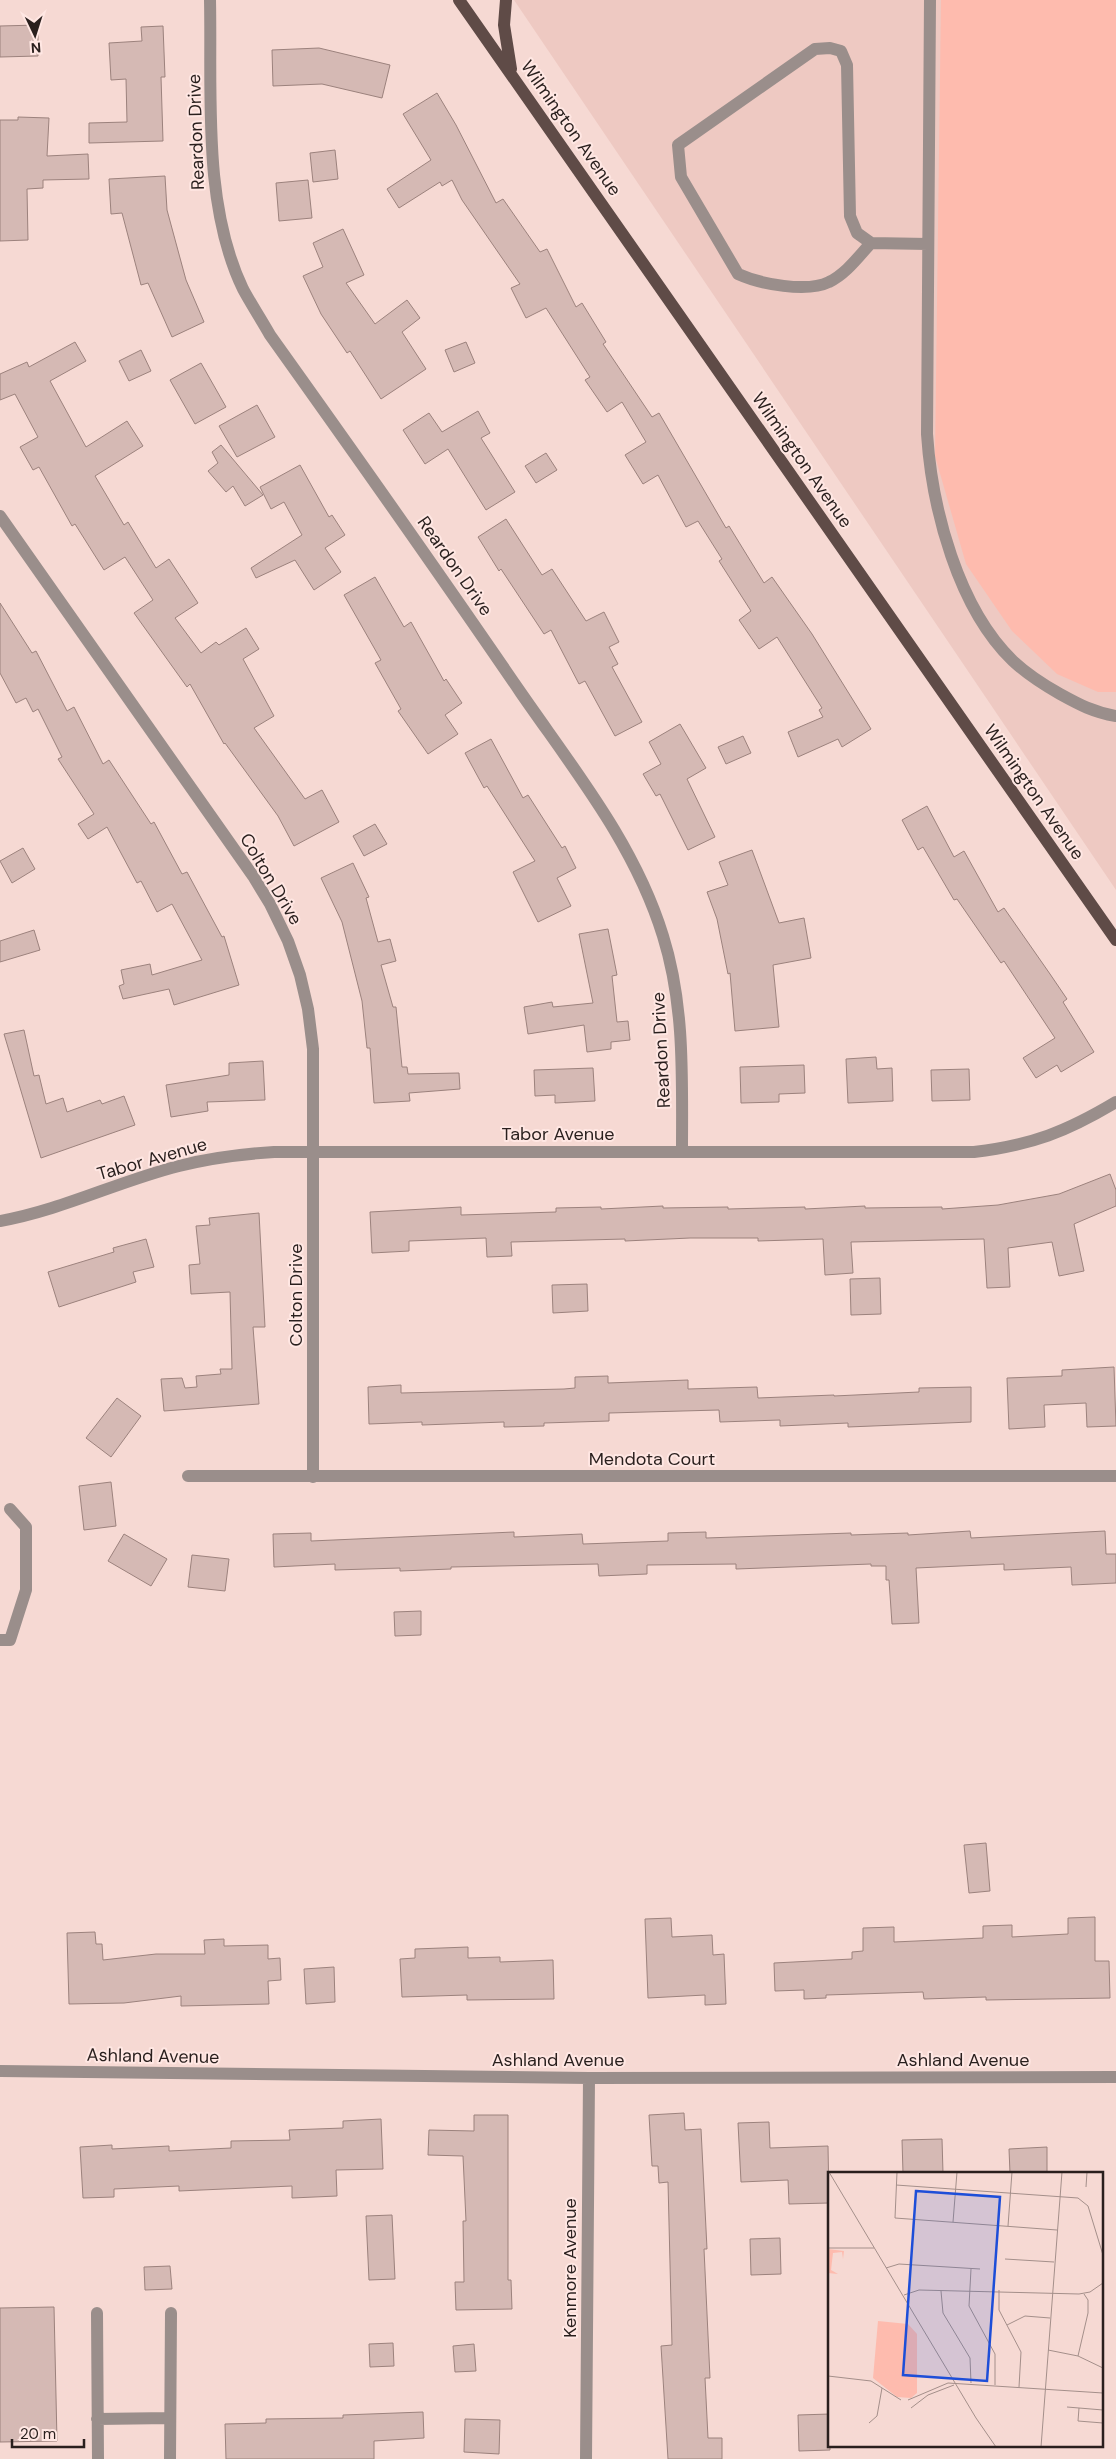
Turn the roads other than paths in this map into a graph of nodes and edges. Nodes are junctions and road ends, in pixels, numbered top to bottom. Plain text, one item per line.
1 (210, 0) edge
2 (459, 0) edge
3 (506, 0) edge
4 (930, 0) edge
5 (512, 74) junction
6 (871, 242) junction
7 (928, 244) junction
8 (0, 516) edge
9 (1116, 716) edge
10 (1116, 940) edge
11 (1116, 1102) edge
12 (682, 1151) junction
13 (314, 1152) junction
14 (0, 1221) edge
15 (188, 1476) dead end
16 (1116, 1476) edge
17 (313, 1477) junction
18 (10, 1509) dead end
19 (0, 1640) edge
20 (0, 2072) edge
21 (1116, 2077) edge
22 (589, 2078) junction
23 (97, 2313) dead end
24 (171, 2313) dead end
25 (170, 2418) junction
26 (97, 2419) junction
27 (98, 2459) edge
28 (170, 2459) edge
29 (586, 2459) edge

1 - 12 street, Reardon Drive
2 - 5 main road, Wilmington Avenue
3 - 5 main road
4 - 7 street
5 - 10 main road, Wilmington Avenue
6 - 6 street
6 - 7 street
7 - 9 street
8 - 13 street, Colton Drive
11 - 12 street, Tabor Avenue
12 - 13 street, Tabor Avenue
13 - 14 street, Tabor Avenue
13 - 17 street, Colton Drive
15 - 17 street, Mendota Court
16 - 17 street, Mendota Court
18 - 19 street
20 - 22 street, Ashland Avenue
21 - 22 street, Ashland Avenue
22 - 29 street, Kenmore Avenue
23 - 26 street
24 - 25 street
25 - 26 street
25 - 28 street
26 - 27 street

